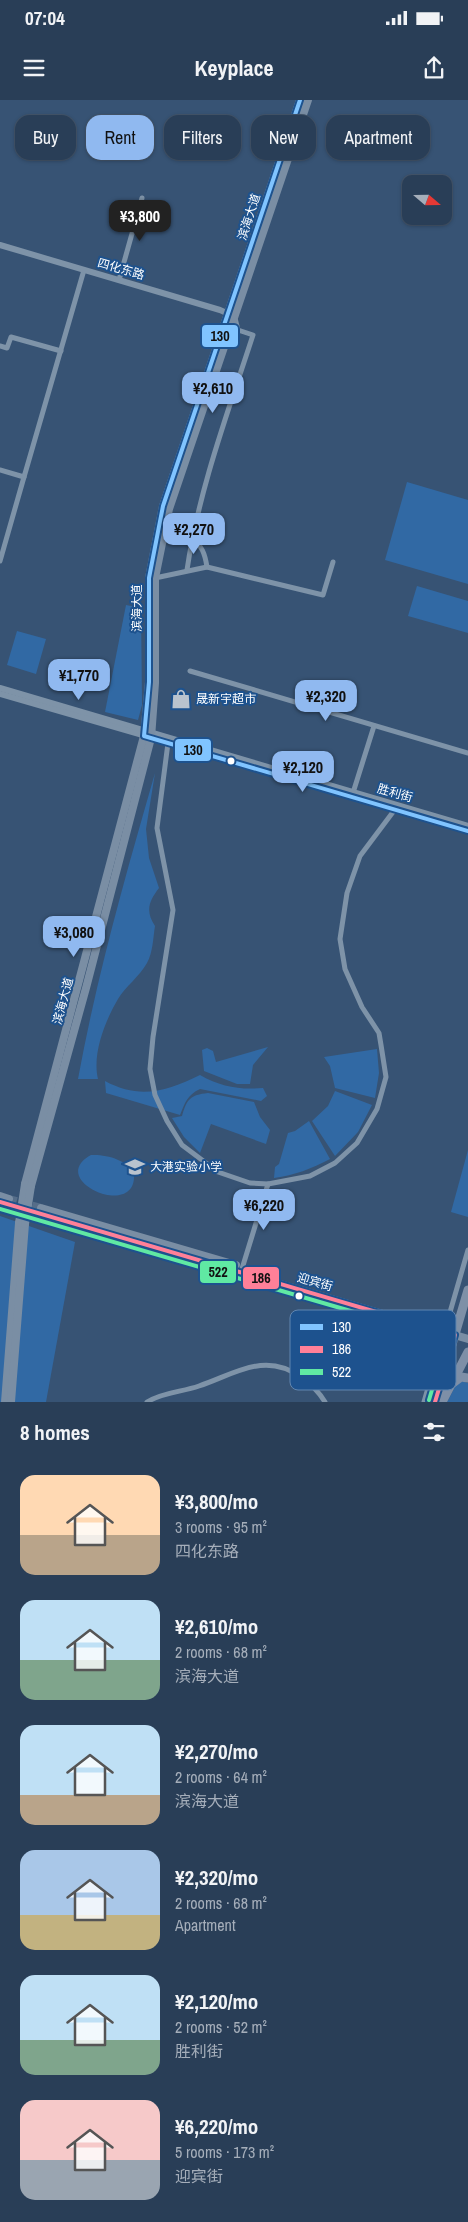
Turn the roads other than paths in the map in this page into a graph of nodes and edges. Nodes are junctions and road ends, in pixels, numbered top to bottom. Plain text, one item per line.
1 (300, 100) edge
2 (308, 100) edge
3 (142, 198) dead end
4 (0, 245) edge
5 (84, 270) junction
6 (118, 280) junction
7 (232, 316) junction
8 (0, 346) edge
9 (61, 350) junction
10 (0, 470) edge
11 (24, 477) junction
12 (192, 538) junction
13 (0, 561) edge
14 (333, 562) dead end
15 (207, 567) junction
16 (187, 570) junction
17 (155, 578) junction
18 (190, 671) dead end
19 (0, 688) edge
20 (0, 694) edge
21 (65, 710) junction
22 (374, 726) junction
23 (148, 735) junction
24 (168, 743) junction
25 (468, 753) edge
26 (353, 794) junction
27 (396, 807) junction
28 (468, 826) edge
29 (468, 830) edge
30 (268, 1184) junction
31 (28, 1185) junction
32 (0, 1196) edge
33 (6, 1202) tunnel mouth
34 (40, 1211) tunnel mouth
35 (22, 1224) junction
36 (468, 1250) edge
37 (242, 1270) junction
38 (468, 1290) edge
39 (380, 1310) edge
40 (451, 1310) edge
41 (456, 1329) edge
42 (456, 1333) edge
43 (468, 1339) edge
44 (468, 1352) edge
45 (290, 1371) edge
46 (456, 1374) edge
47 (315, 1390) edge
48 (447, 1391) edge
49 (5, 1402) edge
50 (10, 1402) edge
51 (147, 1402) edge
52 (325, 1402) edge
53 (442, 1402) edge

1 - 7 main road, 滨海大道
2 - 7 main road, 滨海大道
3 - 6 street
4 - 5 street, 四化东路
5 - 6 street, 四化东路
5 - 9 street
6 - 7 street, 四化东路
7 - 12 street
7 - 17 main road, 滨海大道
7 - 23 main road, 滨海大道
8 - 9 street
9 - 11 street
10 - 11 street
11 - 13 street
12 - 15 street
12 - 16 street
14 - 15 street
15 - 16 street
16 - 17 street
17 - 23 main road, 滨海大道
18 - 22 street
19 - 21 street, 胜利街
20 - 21 street, 胜利街
21 - 23 street, 胜利街
22 - 25 street
22 - 26 street
23 - 24 street, 胜利街
23 - 26 street, 胜利街
23 - 31 main road, 滨海大道
23 - 31 main road, 滨海大道
24 - 26 street, 胜利街
24 - 30 street
26 - 27 street, 胜利街
27 - 28 street, 胜利街
27 - 29 street, 胜利街
27 - 30 street
30 - 37 street
31 - 35 main road, bridge
32 - 33 main road
34 - 37 main road, 迎宾街
35 - 49 main road
35 - 50 main road
36 - 40 street
37 - 39 main road, 迎宾街
38 - 41 highway
42 - 43 main road, 迎宾街
44 - 46 main road
45 - 51 street
47 - 52 street
48 - 53 main road

